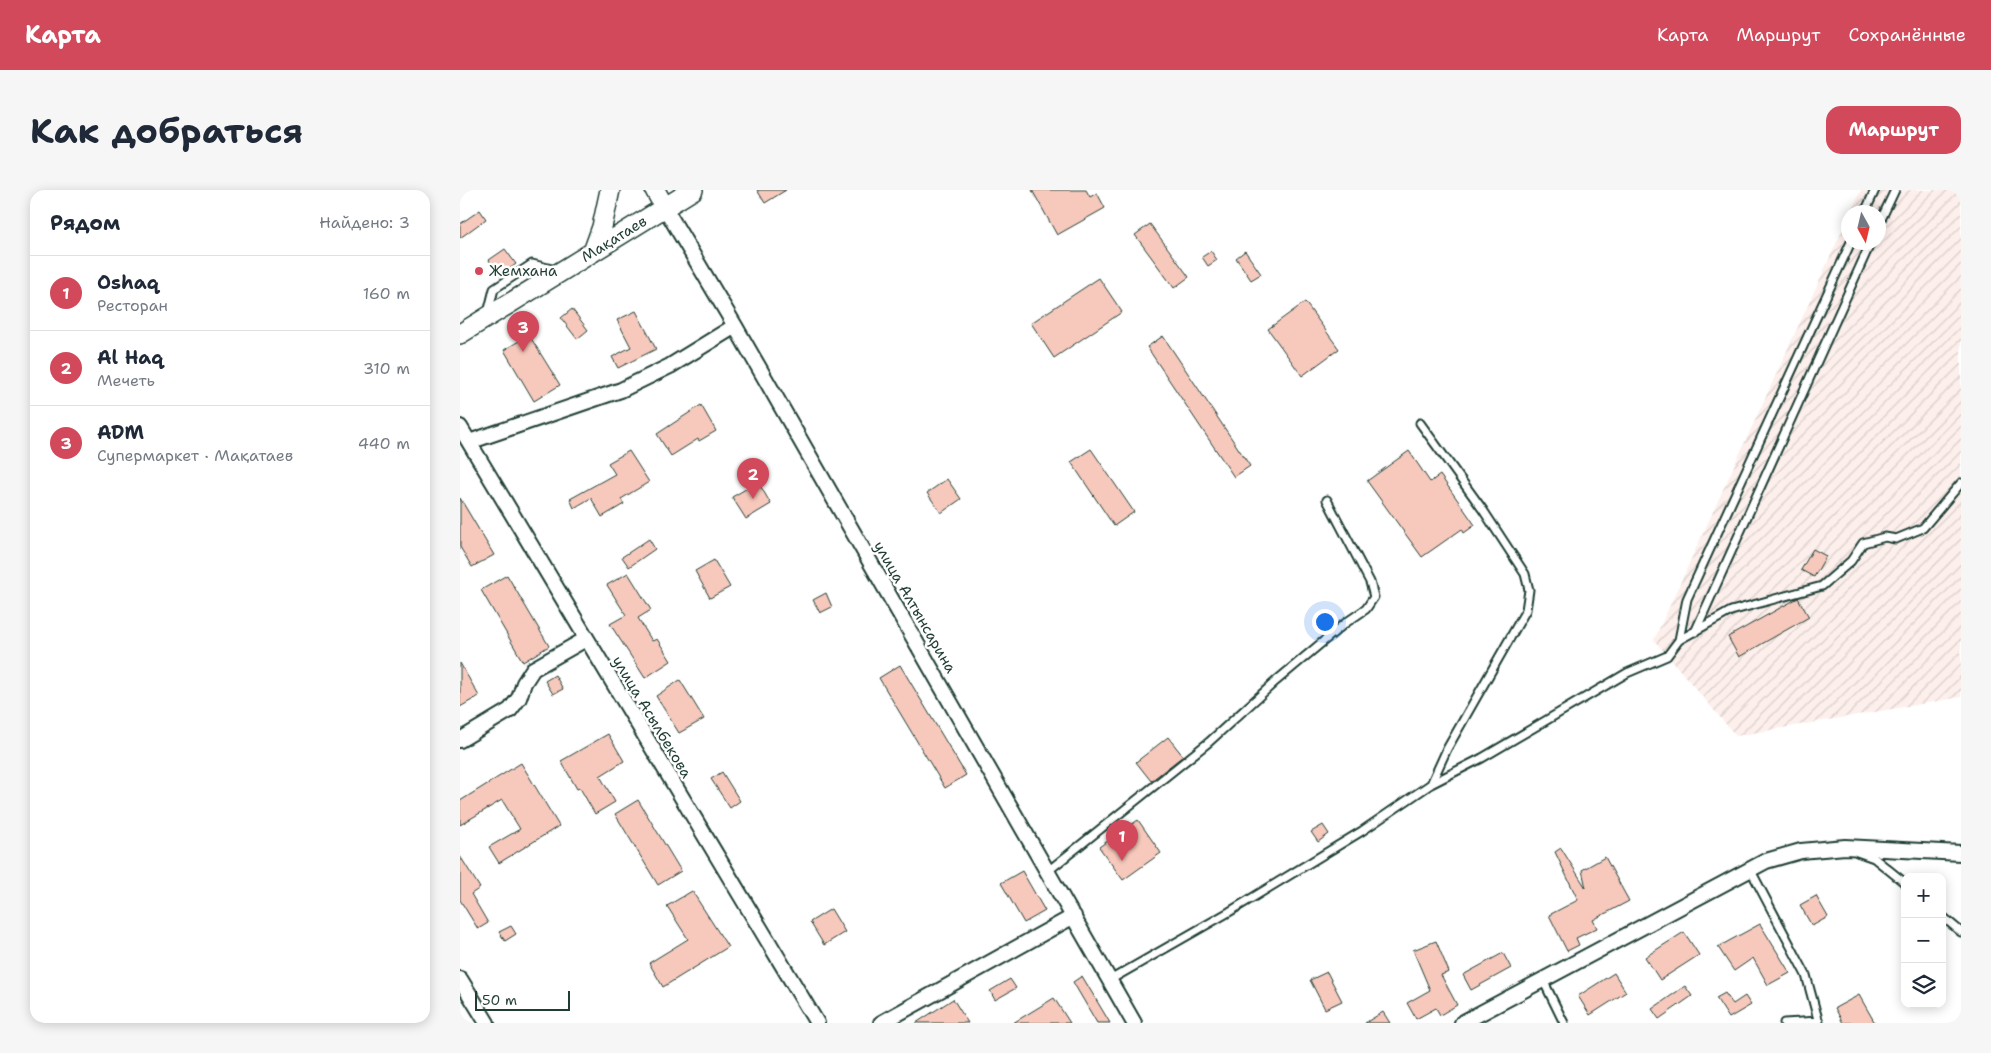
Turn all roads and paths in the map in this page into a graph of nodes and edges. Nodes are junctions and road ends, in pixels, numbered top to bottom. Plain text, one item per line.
1 (610, 190) edge
2 (655, 190) edge
3 (692, 190) edge
4 (1875, 190) edge
5 (1895, 190) edge
6 (1868, 205) edge
7 (665, 208) junction
8 (1886, 209) edge
9 (1847, 250) edge
10 (1867, 250) edge
11 (592, 252) junction
12 (735, 326) junction
13 (460, 334) edge
14 (1420, 423) dead end
15 (460, 427) edge
16 (469, 442) junction
17 (1961, 483) edge
18 (1326, 500) dead end
19 (1695, 632) junction
20 (586, 639) junction
21 (1680, 640) junction
22 (460, 740) edge
23 (1431, 784) junction
24 (1845, 847) junction
25 (1961, 853) edge
26 (1750, 869) junction
27 (1048, 871) junction
28 (1901, 880) edge
29 (1074, 916) junction
30 (1944, 918) edge
31 (1961, 932) edge
32 (460, 979) edge
33 (1110, 980) junction
34 (1543, 980) junction
35 (1819, 1022) edge
36 (487, 1023) edge
37 (817, 1023) edge
38 (881, 1023) edge
39 (1134, 1023) edge
40 (1462, 1023) edge
41 (1564, 1023) edge
42 (1784, 1023) edge

1 - 11 main road
2 - 7 main road
3 - 7 main road, Мақатаев
4 - 6 lane
5 - 8 lane
7 - 11 main road, Мақатаев
7 - 12 street, улица Алтынсарина
9 - 21 lane
10 - 19 lane
11 - 13 main road, Мақатаев
12 - 16 street
12 - 27 street, улица Алтынсарина
14 - 23 lane
15 - 16 street, улица Асылбекова
16 - 20 street, улица Асылбекова
17 - 19 lane
18 - 27 lane
19 - 21 lane
20 - 22 street
20 - 37 street, улица Асылбекова
21 - 23 lane
23 - 33 lane
24 - 25 street
24 - 26 street
24 - 28 lane
26 - 34 street
26 - 35 lane
27 - 29 street, улица Алтынсарина
29 - 33 street, улица Алтынсарина
29 - 38 street
30 - 31 lane
32 - 36 street
33 - 39 street, улица Алтынсарина
34 - 40 street
34 - 41 lane
35 - 42 lane

